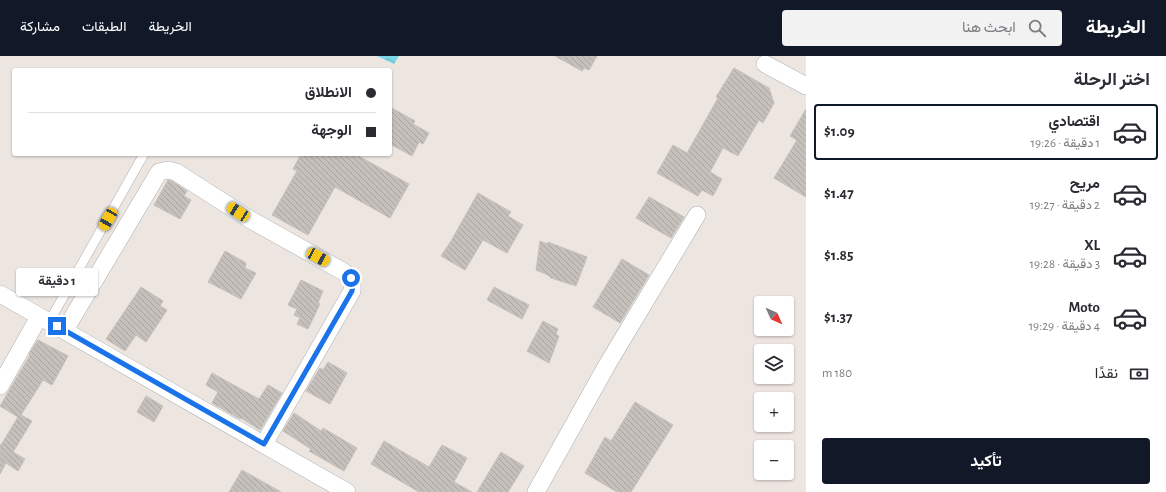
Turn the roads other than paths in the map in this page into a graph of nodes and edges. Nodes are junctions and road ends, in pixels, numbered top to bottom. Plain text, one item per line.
1 (766, 64) dead end
2 (806, 86) edge
3 (143, 156) edge
4 (697, 214) dead end
5 (0, 294) edge
6 (44, 319) junction
7 (65, 330) junction
8 (0, 386) edge
9 (264, 444) junction
10 (343, 491) edge
11 (536, 492) edge

1 - 2 street
3 - 6 lane
4 - 11 street
5 - 6 street
6 - 7 street
6 - 8 street
7 - 9 street
7 - 9 street
9 - 10 street

